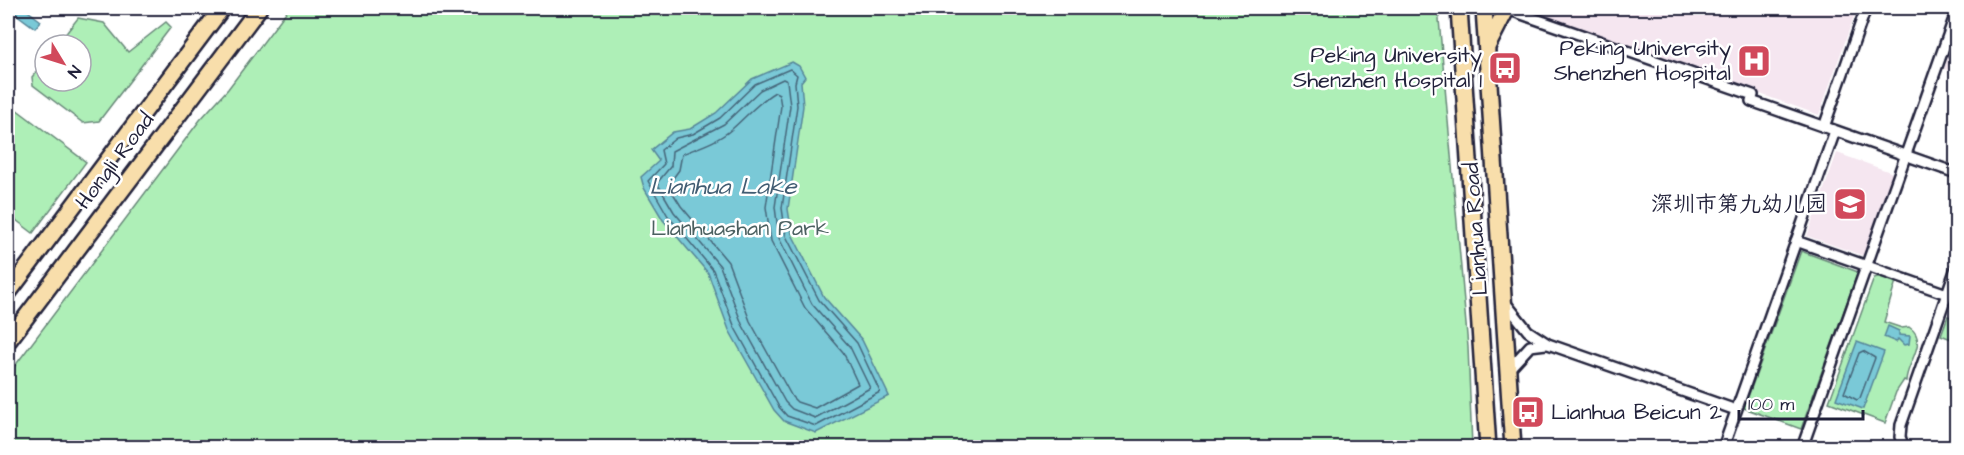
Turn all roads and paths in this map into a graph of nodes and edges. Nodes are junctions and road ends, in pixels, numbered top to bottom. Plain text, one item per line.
1 (222, 8) edge
2 (259, 8) edge
3 (1459, 8) edge
4 (1484, 8) edge
5 (1507, 8) edge
6 (1866, 8) edge
7 (1956, 13) edge
8 (1486, 47) junction
9 (1824, 127) junction
10 (1835, 131) junction
11 (1906, 155) junction
12 (1956, 173) edge
13 (1796, 241) junction
14 (1867, 266) junction
15 (1956, 268) edge
16 (8, 293) edge
17 (1947, 294) junction
18 (1503, 299) junction
19 (8, 341) edge
20 (1548, 344) junction
21 (1508, 370) junction
22 (1736, 410) junction
23 (1488, 447) edge
24 (1513, 447) edge
25 (1723, 447) edge
26 (1802, 447) edge
27 (1904, 447) edge

1 - 16 main road, Hongli Road
2 - 19 main road, Hongli Road
3 - 23 main road, Lianhua Road
4 - 8 main road, Lianhua Road
5 - 8 main road
5 - 9 street
6 - 9 street
7 - 11 street
8 - 18 main road, Lianhua Road
9 - 10 street
10 - 11 street
10 - 13 street
11 - 12 street
11 - 14 street
13 - 14 street
13 - 22 street
14 - 17 street
14 - 26 street
15 - 17 street
17 - 27 street
18 - 20 street
18 - 21 main road, Lianhua Road
20 - 21 street
20 - 22 street
21 - 24 main road, Lianhua Road
22 - 25 street

